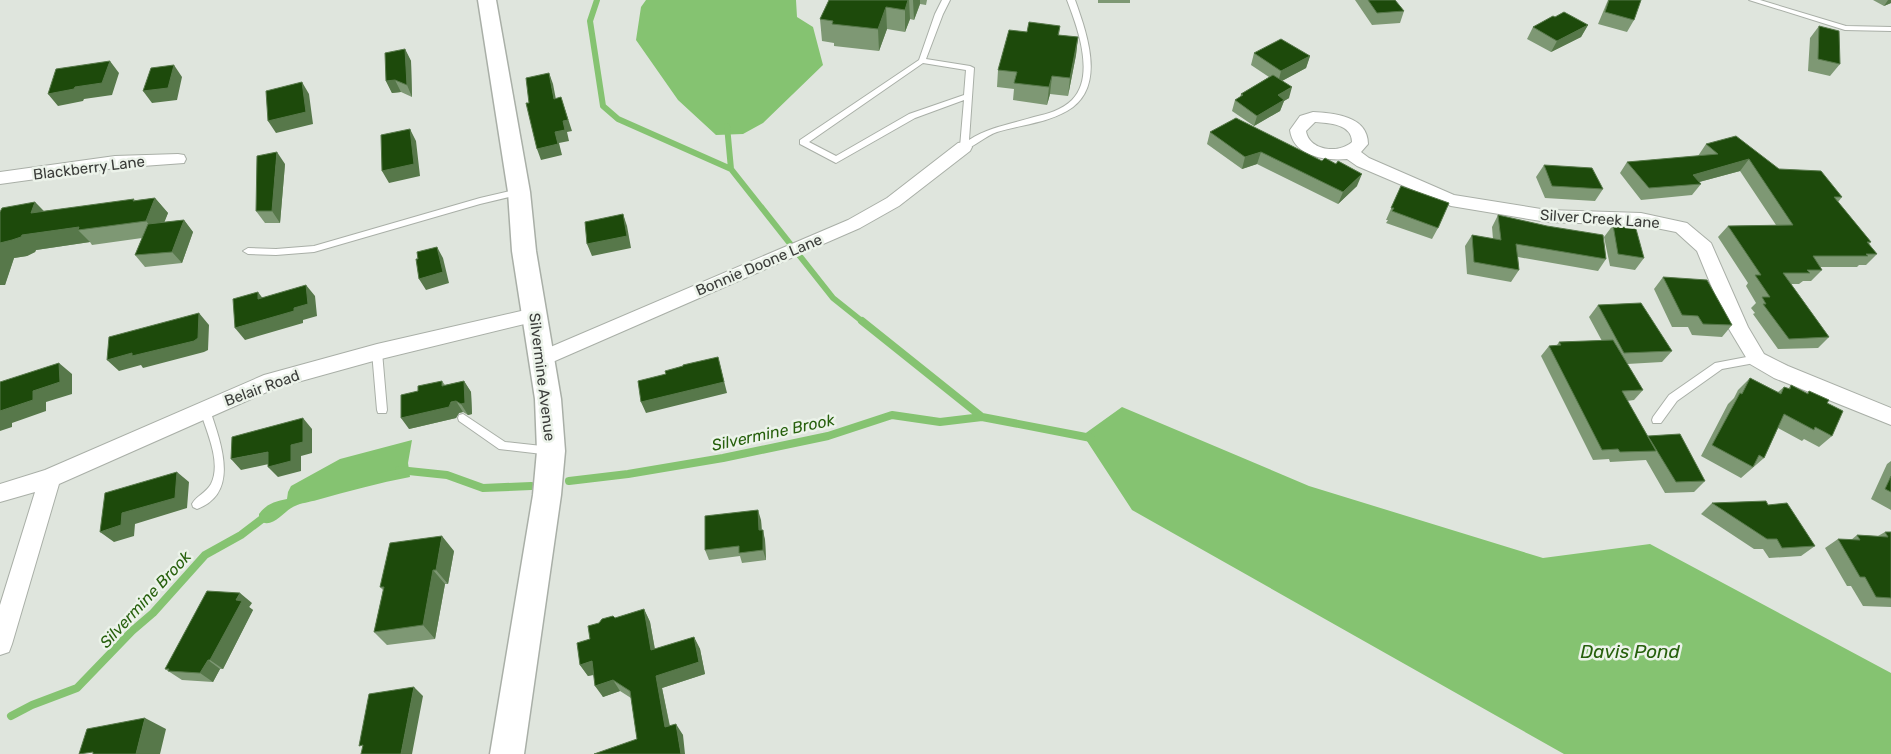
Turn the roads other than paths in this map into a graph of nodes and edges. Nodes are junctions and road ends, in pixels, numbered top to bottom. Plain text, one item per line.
1 (487, 0) edge
2 (946, 0) edge
3 (1072, 0) edge
4 (1753, 0) edge
5 (1844, 28) junction
6 (1891, 29) edge
7 (1830, 33) edge
8 (922, 61) junction
9 (968, 96) junction
10 (964, 147) junction
11 (1350, 153) dead end
12 (178, 159) dead end
13 (0, 178) edge
14 (519, 192) junction
15 (248, 251) dead end
16 (534, 315) junction
17 (378, 352) junction
18 (541, 359) junction
19 (1757, 359) junction
20 (206, 410) junction
21 (382, 410) dead end
22 (1891, 417) edge
23 (463, 418) dead end
24 (1657, 420) dead end
25 (551, 451) junction
26 (50, 478) junction
27 (0, 493) edge
28 (198, 504) dead end
29 (0, 644) edge
30 (507, 754) edge

1 - 14 street, Silvermine Avenue
2 - 8 lane
3 - 10 lane
4 - 5 lane
5 - 6 lane
5 - 7 lane
8 - 9 lane
8 - 9 lane
9 - 10 lane
10 - 18 street, Bonnie Doone Lane
11 - 19 street, Silver Creek Lane
12 - 13 street, Blackberry Lane
14 - 15 lane
14 - 16 street, Silvermine Avenue
16 - 17 street, Belair Road
16 - 18 street, Silvermine Avenue
17 - 20 street, Belair Road
17 - 21 lane
18 - 25 street, Silvermine Avenue
19 - 22 street
19 - 24 lane
20 - 26 street, Belair Road
20 - 28 lane
23 - 25 lane
25 - 30 street, Silvermine Avenue
26 - 27 street, Belair Road
26 - 29 street

